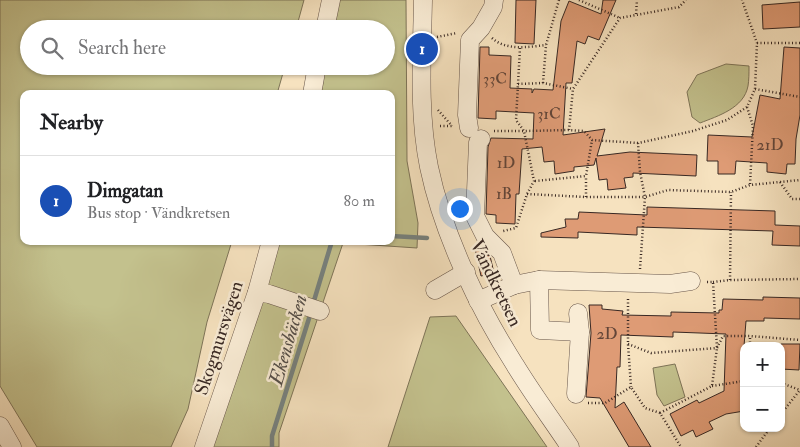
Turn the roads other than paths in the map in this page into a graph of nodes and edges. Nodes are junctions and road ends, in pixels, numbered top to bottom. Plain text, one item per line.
1 (331, 0) edge
2 (423, 0) edge
3 (494, 0) edge
4 (327, 20) edge
5 (316, 75) edge
6 (313, 90) edge
7 (270, 245) edge
8 (466, 272) junction
9 (539, 280) junction
10 (691, 280) road end
11 (514, 285) junction
12 (435, 290) dead end
13 (257, 292) junction
14 (478, 301) junction
15 (320, 310) dead end
16 (578, 313) dead end
17 (580, 332) junction
18 (576, 394) road end
19 (0, 426) edge
20 (12, 447) edge
21 (204, 447) edge
22 (570, 447) edge

1 - 4 street
2 - 8 street, Vändkretsen
3 - 11 street
5 - 6 street
7 - 13 street, Skogmursvägen
8 - 12 street
8 - 14 street, Vändkretsen
9 - 10 street
9 - 11 street
9 - 17 street
11 - 14 street
13 - 15 street
13 - 21 street, Skogmursvägen
14 - 22 street, Vändkretsen
16 - 17 street
17 - 18 street
19 - 20 street

